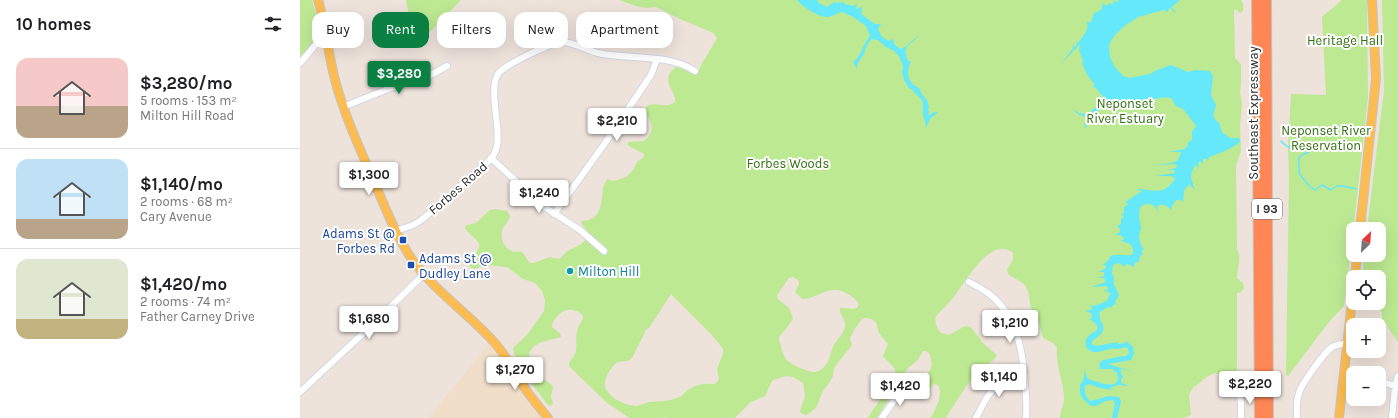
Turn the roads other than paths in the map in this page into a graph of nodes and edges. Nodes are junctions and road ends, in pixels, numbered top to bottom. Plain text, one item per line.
1 (318, 0) edge
2 (1253, 0) edge
3 (1257, 0) edge
4 (1262, 0) edge
5 (1266, 0) edge
6 (1372, 0) edge
7 (321, 12) edge
8 (313, 48) edge
9 (329, 48) edge
10 (657, 59) junction
11 (300, 63) edge
12 (447, 66) dead end
13 (695, 71) dead end
14 (343, 107) junction
15 (491, 158) junction
16 (554, 214) junction
17 (1361, 222) edge
18 (396, 231) junction
19 (604, 251) dead end
20 (424, 274) junction
21 (969, 282) dead end
22 (1346, 344) edge
23 (1346, 353) edge
24 (1344, 370) joint
25 (1398, 376) edge
26 (1025, 381) junction
27 (1386, 383) edge
28 (904, 386) dead end
29 (1397, 386) edge
30 (300, 392) edge
31 (1239, 395) dead end
32 (548, 418) edge
33 (882, 418) edge
34 (976, 418) edge
35 (1026, 418) edge
36 (1241, 418) edge
37 (1255, 418) edge
38 (1260, 418) edge
39 (1265, 418) edge
40 (1268, 418) edge
41 (1297, 418) edge
42 (1339, 418) edge
43 (1392, 418) edge

1 - 7 main road
2 - 37 highway, Southeast Expressway / I 93
3 - 38 highway, I 93
4 - 39 highway, I 93
5 - 40 highway, Southeast Expressway / I 93
6 - 17 main road
8 - 11 street
9 - 14 main road
10 - 13 street, Forbes Road
10 - 15 street, Forbes Road
10 - 16 street
12 - 14 street
14 - 18 main road
15 - 16 street
15 - 18 street, Forbes Road
16 - 19 street
18 - 20 main road
20 - 30 street
20 - 32 main road
21 - 26 street
22 - 41 street
23 - 24 main road
24 - 42 main road
25 - 29 street
26 - 34 street
26 - 35 street
27 - 29 street
28 - 33 street
29 - 43 street
31 - 36 street

